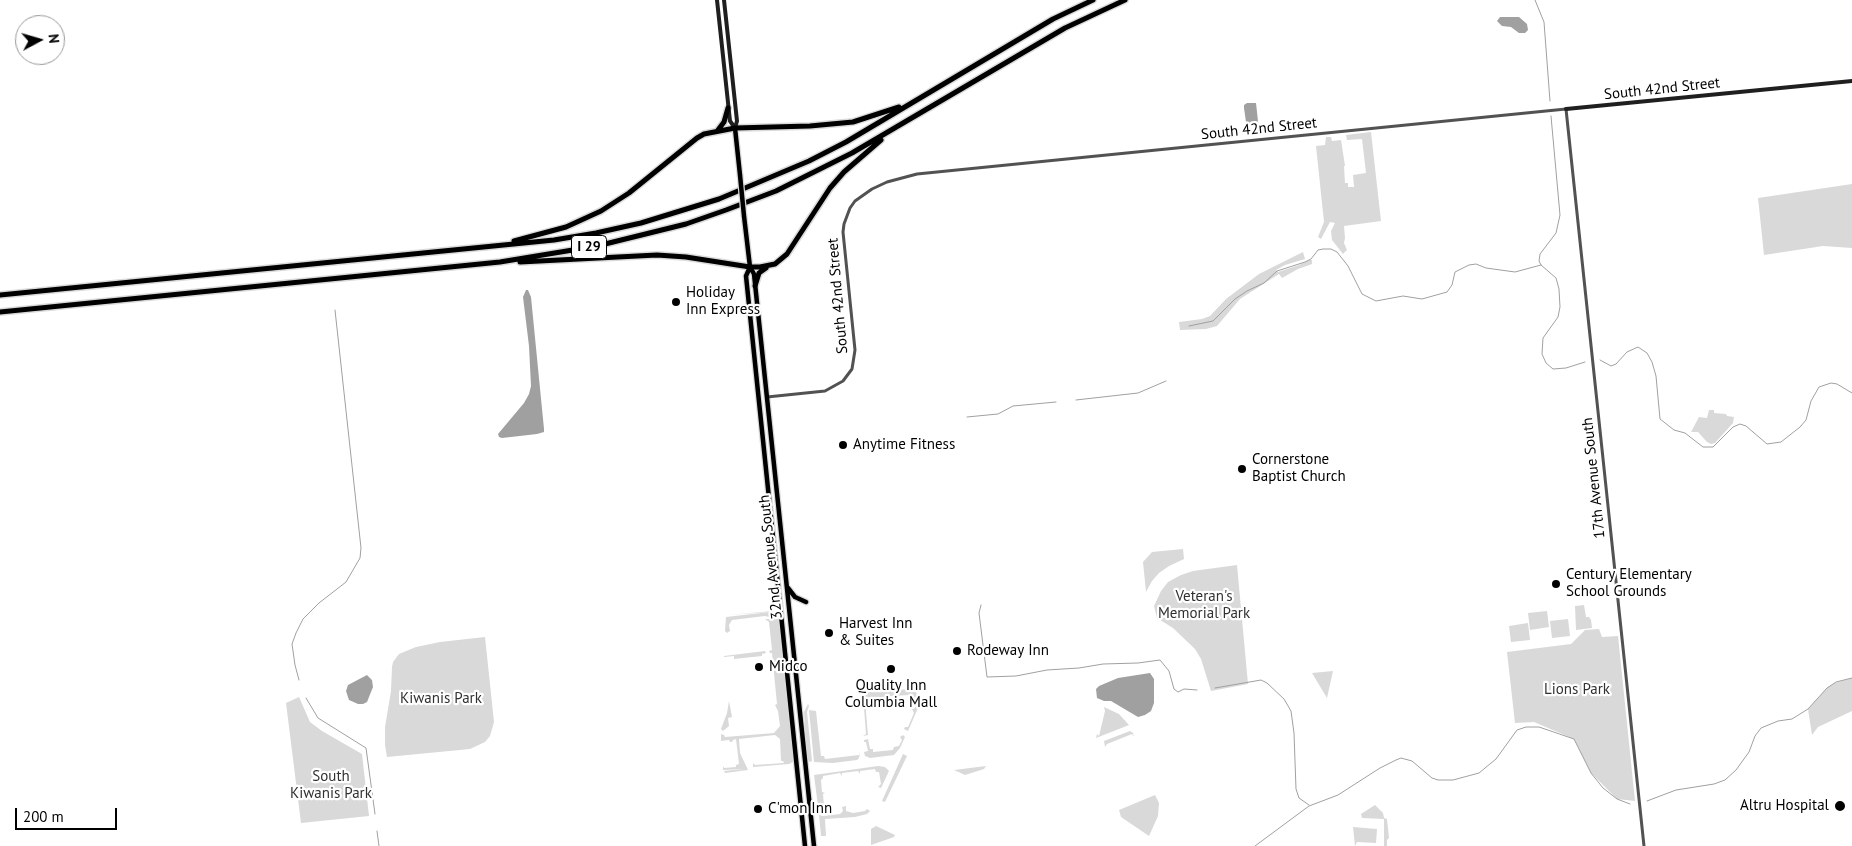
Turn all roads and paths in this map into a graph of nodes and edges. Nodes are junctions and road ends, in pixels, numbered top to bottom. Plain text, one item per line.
1 (717, 0) edge
2 (724, 0) edge
3 (1092, 0) edge
4 (1125, 0) edge
5 (730, 55) junction
6 (723, 56) junction
7 (1852, 81) edge
8 (909, 104) junction
9 (728, 108) junction
10 (1566, 108) junction
11 (735, 128) junction
12 (894, 130) junction
13 (717, 131) junction
14 (498, 245) junction
15 (500, 262) junction
16 (768, 266) junction
17 (750, 267) junction
18 (755, 286) junction
19 (0, 295) edge
20 (0, 312) edge
21 (767, 397) junction
22 (759, 398) junction
23 (787, 586) junction
24 (806, 602) dead end
25 (789, 604) junction
26 (781, 605) junction
27 (798, 770) junction
28 (806, 770) junction
29 (805, 846) edge
30 (814, 846) edge
31 (1644, 846) edge

1 - 6 main road, 32nd Avenue South
2 - 5 main road, 32nd Avenue South
3 - 8 highway, I 29
4 - 12 highway, I 29
5 - 6 main road
5 - 11 main road, 32nd Avenue South
6 - 9 main road, 32nd Avenue South
7 - 10 main road, South 42nd Street
8 - 11 highway
8 - 14 highway, I 29
9 - 11 main road, 32nd Avenue South
9 - 13 highway
10 - 21 street, South 42nd Street
10 - 31 street, 17th Avenue South
11 - 13 highway
11 - 17 main road, 32nd Avenue South, bridge
12 - 15 highway, I 29
12 - 16 highway
13 - 14 highway
14 - 19 highway, I 29
15 - 17 highway
15 - 20 highway, I 29
16 - 17 highway
16 - 18 highway
17 - 18 main road, 32nd Avenue South
17 - 22 main road, 32nd Avenue South
18 - 21 main road, 32nd Avenue South
21 - 22 main road
21 - 23 main road, 32nd Avenue South
22 - 26 main road, 32nd Avenue South
23 - 24 main road
23 - 25 main road, 32nd Avenue South
25 - 26 main road
25 - 28 main road, 32nd Avenue South
26 - 27 main road, 32nd Avenue South
27 - 28 main road
27 - 29 main road, 32nd Avenue South
28 - 30 main road, 32nd Avenue South

